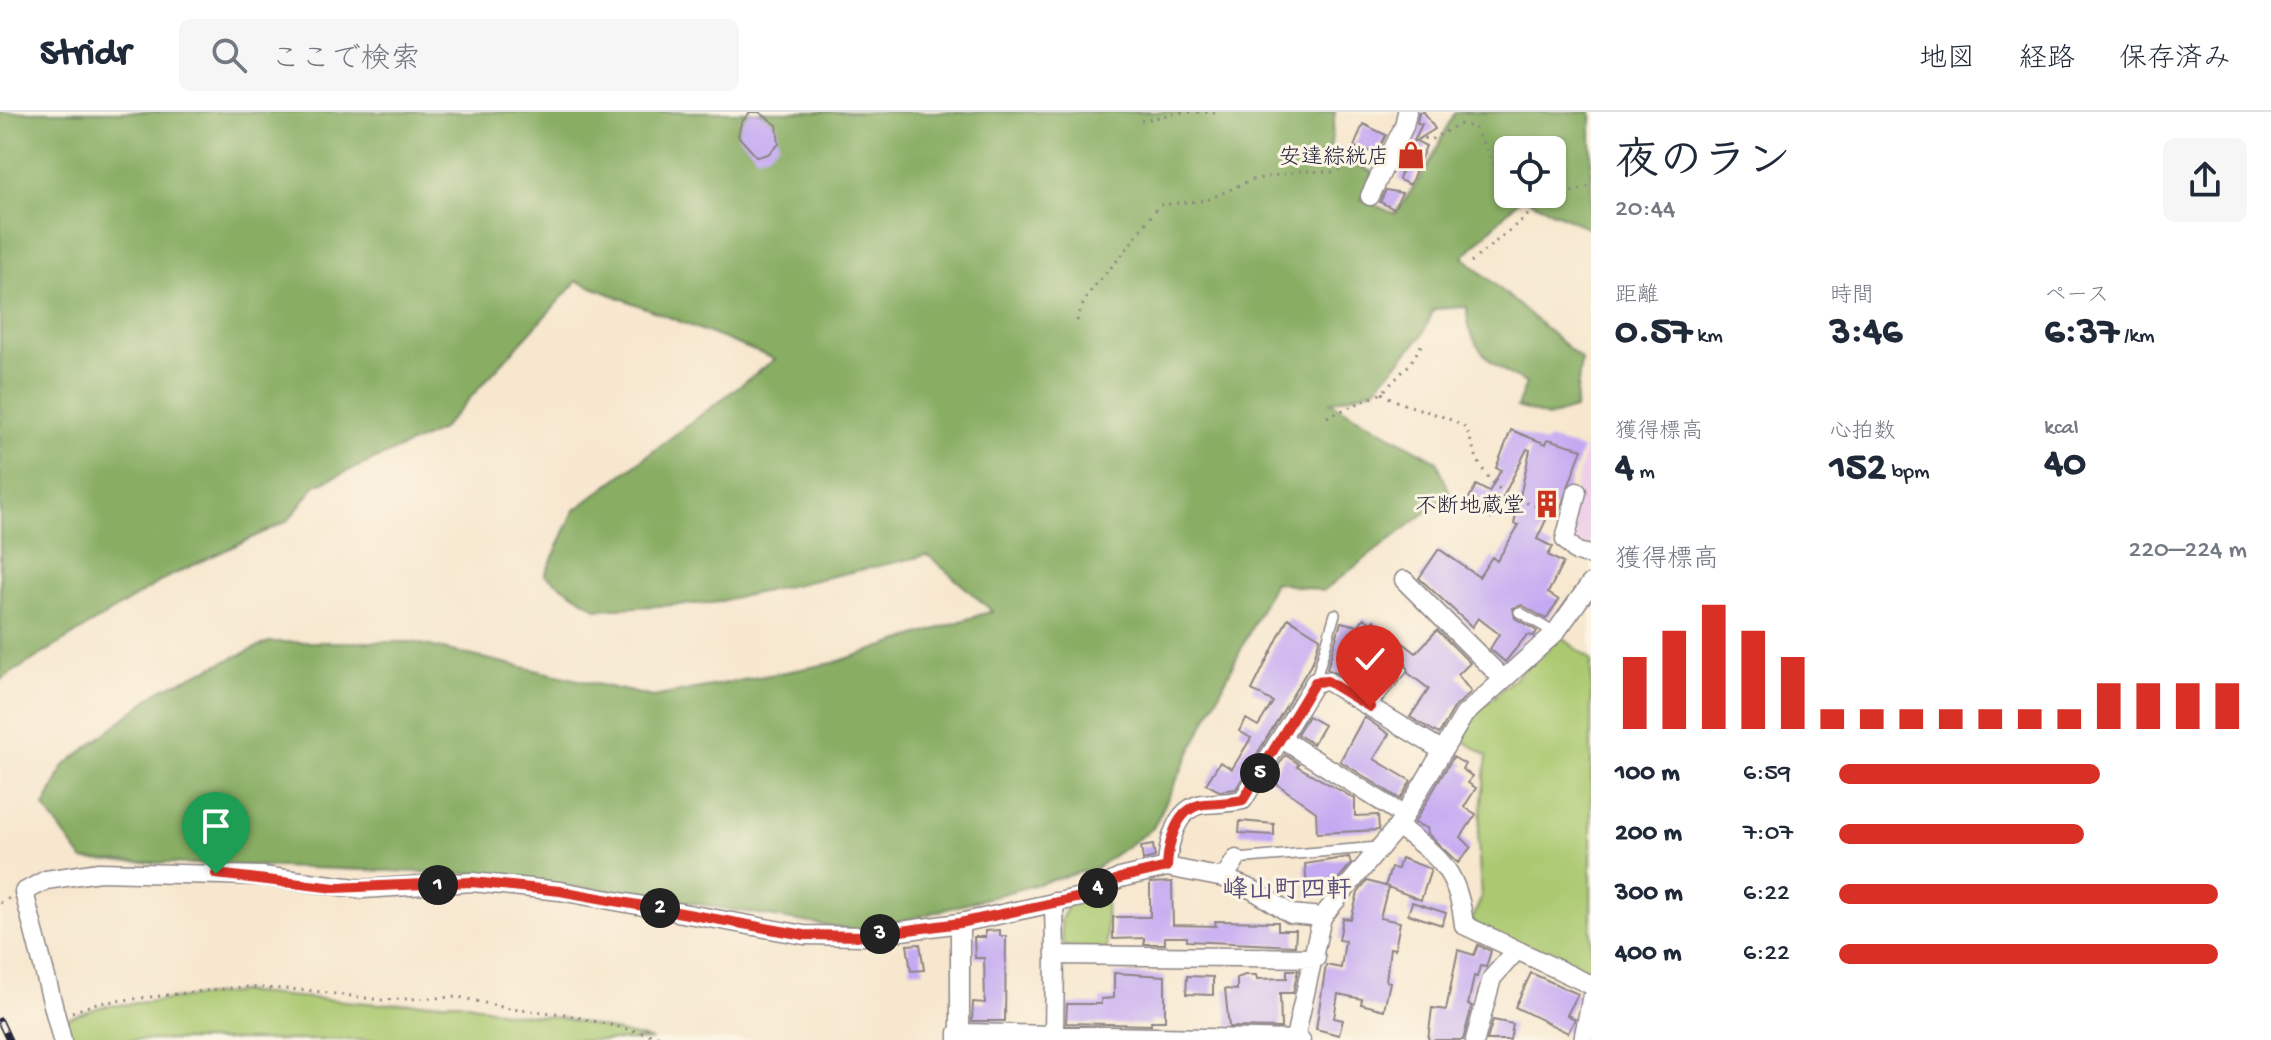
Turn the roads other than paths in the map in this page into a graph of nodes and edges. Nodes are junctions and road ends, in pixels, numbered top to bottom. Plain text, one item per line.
1 (1406, 119) edge
2 (1370, 196) dead end
3 (1577, 492) dead end
4 (1591, 555) edge
5 (1404, 580) dead end
6 (1591, 583) edge
7 (1519, 612) dead end
8 (1335, 614) dead end
9 (1555, 633) junction
10 (1371, 651) dead end
11 (1402, 670) dead end
12 (1502, 678) junction
13 (1315, 682) junction
14 (1342, 690) junction
15 (1370, 707) junction
16 (1282, 739) junction
17 (1443, 751) junction
18 (1401, 820) junction
19 (1378, 847) junction
20 (1236, 859) joint
21 (1167, 867) junction
22 (1224, 878) junction
23 (1054, 902) junction
24 (1322, 917) junction
25 (960, 923) junction
26 (1517, 950) junction
27 (1055, 955) junction
28 (1316, 958) junction
29 (1591, 985) edge
30 (1591, 1000) edge
31 (1054, 1036) junction
32 (960, 1037) edge
33 (1298, 1039) edge
34 (62, 1040) edge
35 (1475, 1040) edge
36 (1583, 1040) edge

1 - 2 street
3 - 4 street
5 - 12 street
6 - 9 street
7 - 9 lane
8 - 13 lane
9 - 12 street
10 - 14 lane
11 - 15 lane
12 - 17 street
13 - 14 street
13 - 16 street
14 - 15 street
15 - 17 street
16 - 18 street
16 - 21 street
17 - 18 street
18 - 19 street
18 - 26 street
19 - 20 lane
19 - 24 street
20 - 22 street
21 - 22 street
21 - 23 street
22 - 24 street
23 - 25 street
23 - 27 street
24 - 28 street
25 - 32 street
25 - 34 street
26 - 29 street
26 - 35 street
27 - 28 street
27 - 31 street
28 - 33 street
30 - 36 street
31 - 32 street
31 - 33 street

